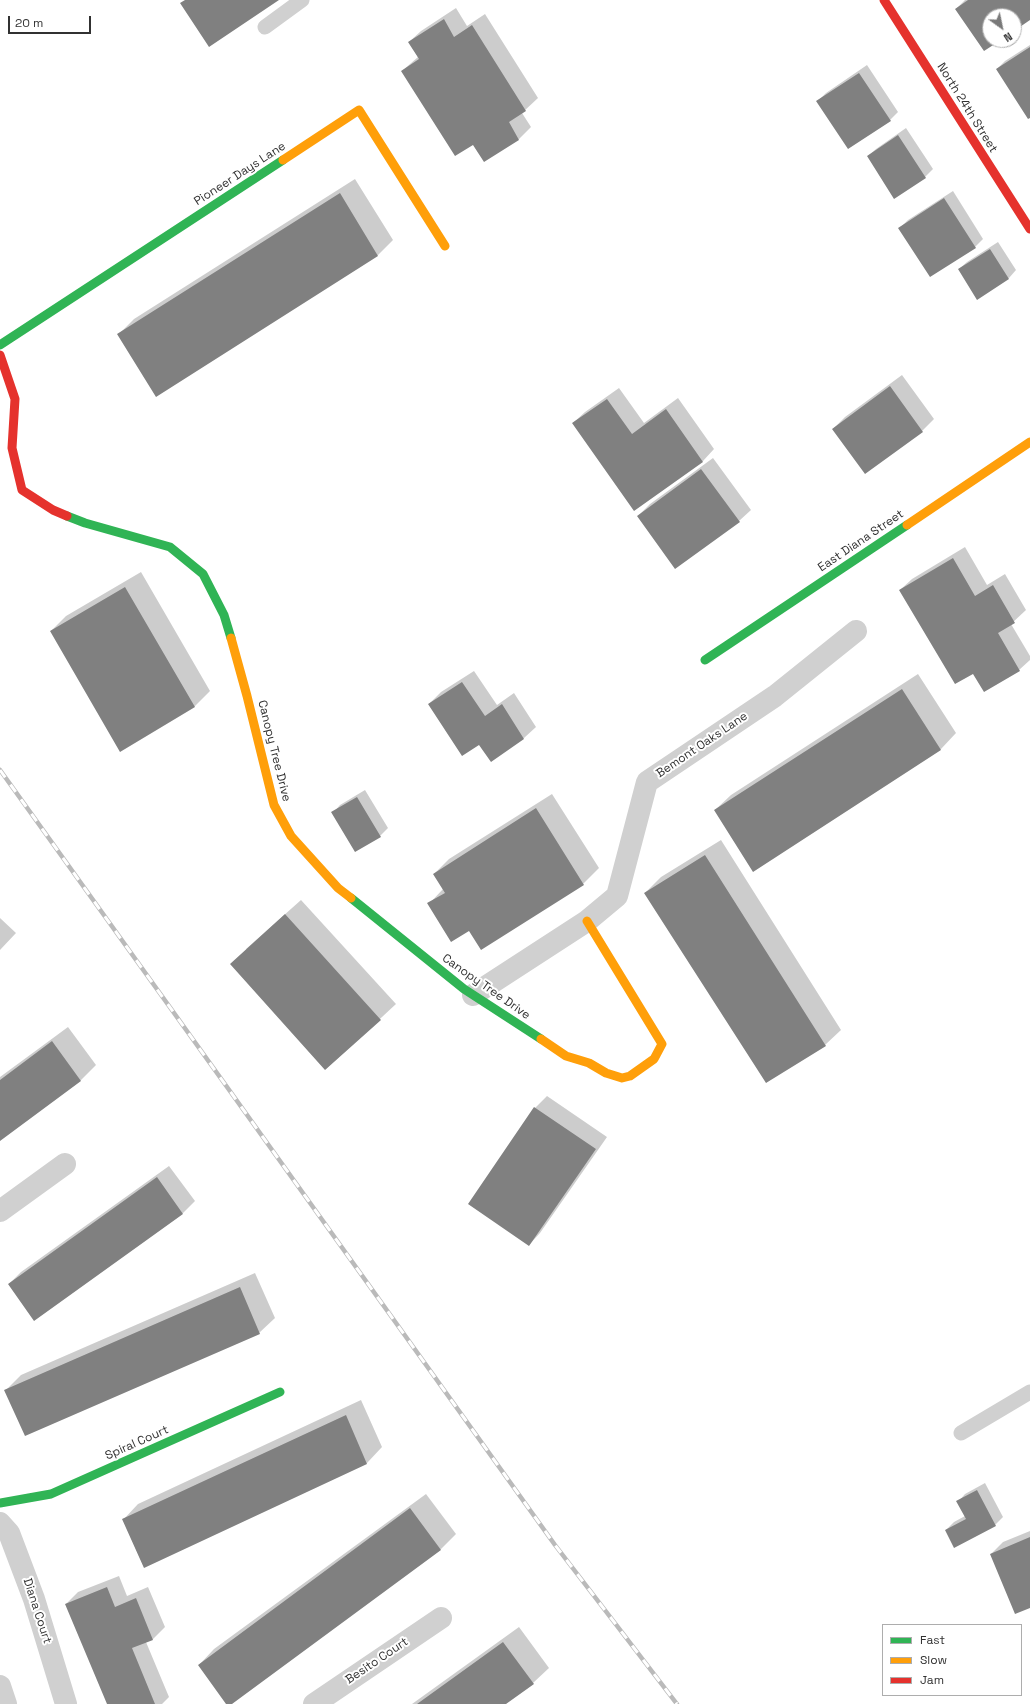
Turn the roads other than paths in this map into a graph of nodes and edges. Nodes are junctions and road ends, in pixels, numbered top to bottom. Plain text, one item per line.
1 (302, 0) edge
2 (884, 0) edge
3 (265, 27) dead end
4 (1030, 229) edge
5 (445, 246) dead end
6 (0, 345) edge
7 (0, 355) edge
8 (1030, 442) edge
9 (856, 630) dead end
10 (705, 660) dead end
11 (587, 920) junction
12 (473, 995) junction
13 (65, 1164) dead end
14 (0, 1212) edge
15 (280, 1392) dead end
16 (1030, 1392) edge
17 (961, 1433) dead end
18 (0, 1503) edge
19 (0, 1523) edge
20 (441, 1618) dead end
21 (0, 1686) edge
22 (6, 1704) edge
23 (66, 1704) edge
24 (314, 1704) edge

1 - 3 lane
2 - 4 street, North 24th Street
5 - 6 street, Pioneer Days Lane
7 - 12 street, Canopy Tree Drive
8 - 10 street, East Diana Street
9 - 11 street, Bemont Oaks Lane
11 - 12 street, Bemont Oaks Lane
11 - 12 street, Canopy Tree Drive
13 - 14 street
15 - 18 street, Spiral Court
16 - 17 lane
19 - 23 street, Diana Court
20 - 24 street, Besito Court
21 - 22 street

